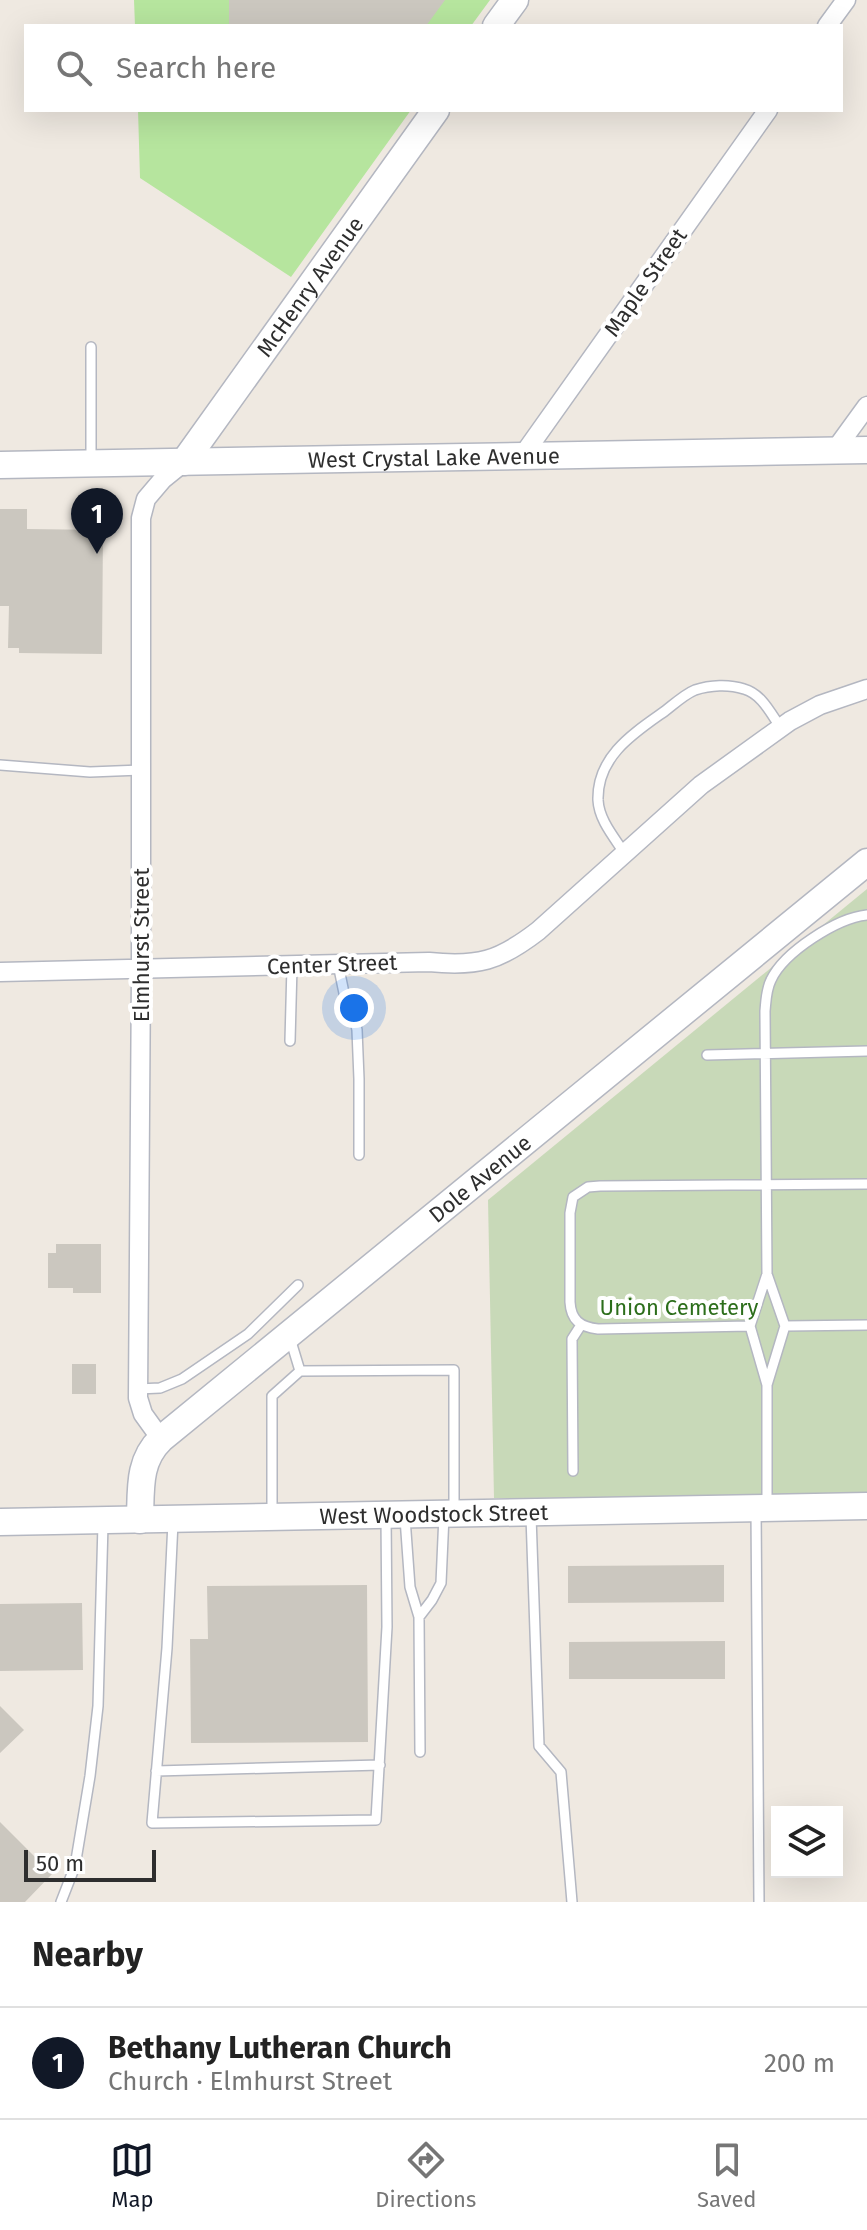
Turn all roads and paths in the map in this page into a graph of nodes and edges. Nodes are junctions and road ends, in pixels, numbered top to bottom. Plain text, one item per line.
1 (515, 0) edge
2 (846, 0) edge
3 (497, 24) edge
4 (828, 24) edge
5 (435, 112) edge
6 (767, 112) edge
7 (91, 347) dead end
8 (867, 406) edge
9 (835, 450) junction
10 (867, 450) edge
11 (523, 455) junction
12 (184, 462) junction
13 (91, 464) junction
14 (0, 465) edge
15 (867, 689) edge
16 (781, 728) junction
17 (0, 765) edge
18 (141, 770) junction
19 (625, 854) junction
20 (867, 862) edge
21 (867, 915) edge
22 (338, 964) junction
23 (292, 966) junction
24 (141, 970) junction
25 (0, 972) edge
26 (290, 1041) dead end
27 (867, 1051) edge
28 (766, 1053) junction
29 (707, 1055) dead end
30 (359, 1155) dead end
31 (867, 1184) edge
32 (767, 1185) junction
33 (767, 1274) junction
34 (298, 1285) dead end
35 (581, 1325) junction
36 (867, 1325) edge
37 (750, 1326) junction
38 (785, 1326) junction
39 (289, 1334) junction
40 (300, 1371) junction
41 (767, 1385) junction
42 (138, 1389) junction
43 (161, 1439) junction
44 (573, 1471) dead end
45 (867, 1506) edge
46 (761, 1507) junction
47 (531, 1513) junction
48 (449, 1514) junction
49 (396, 1515) junction
50 (272, 1517) junction
51 (173, 1519) junction
52 (140, 1520) junction
53 (103, 1521) junction
54 (0, 1522) edge
55 (419, 1617) junction
56 (420, 1752) dead end
57 (380, 1765) junction
58 (156, 1771) junction
59 (61, 1902) edge
60 (572, 1902) edge
61 (759, 1902) edge

1 - 3 street
2 - 4 street
5 - 12 street, McHenry Avenue
6 - 11 street, Maple Street
7 - 13 lane
8 - 9 street
9 - 10 street, West Crystal Lake Avenue
9 - 11 street, West Crystal Lake Avenue
11 - 12 street, West Crystal Lake Avenue
12 - 13 street, West Crystal Lake Avenue
12 - 18 street, Elmhurst Street
13 - 14 street, West Crystal Lake Avenue
15 - 16 street, Center Street
16 - 19 street, Center Street
16 - 19 lane
17 - 18 lane
18 - 24 street, Elmhurst Street
19 - 22 street, Center Street
20 - 39 street, Dole Avenue
21 - 28 lane
22 - 23 street, Center Street
22 - 30 lane
23 - 24 street, Center Street
23 - 26 lane
24 - 25 street, Center Street
24 - 42 street, Elmhurst Street
27 - 28 lane
28 - 29 lane
28 - 32 lane
31 - 32 lane
32 - 33 lane
32 - 35 lane
33 - 37 lane
33 - 38 lane
34 - 42 lane
35 - 37 lane
35 - 44 lane
36 - 38 lane
37 - 41 lane
38 - 41 lane
39 - 40 lane
39 - 43 street, Dole Avenue
40 - 48 lane
40 - 50 lane
41 - 46 lane
42 - 43 street, Elmhurst Street
43 - 52 street, Dole Avenue
45 - 46 street, West Woodstock Street
46 - 47 street, West Woodstock Street
46 - 61 lane
47 - 48 street, West Woodstock Street
47 - 60 lane
48 - 49 street, West Woodstock Street
48 - 55 lane
49 - 50 street, West Woodstock Street
49 - 55 lane
49 - 57 lane
50 - 51 street, West Woodstock Street
51 - 52 street, West Woodstock Street
51 - 58 lane
52 - 53 street, West Woodstock Street
53 - 54 street, West Woodstock Street
53 - 59 lane
55 - 56 lane
57 - 58 lane
57 - 58 lane

